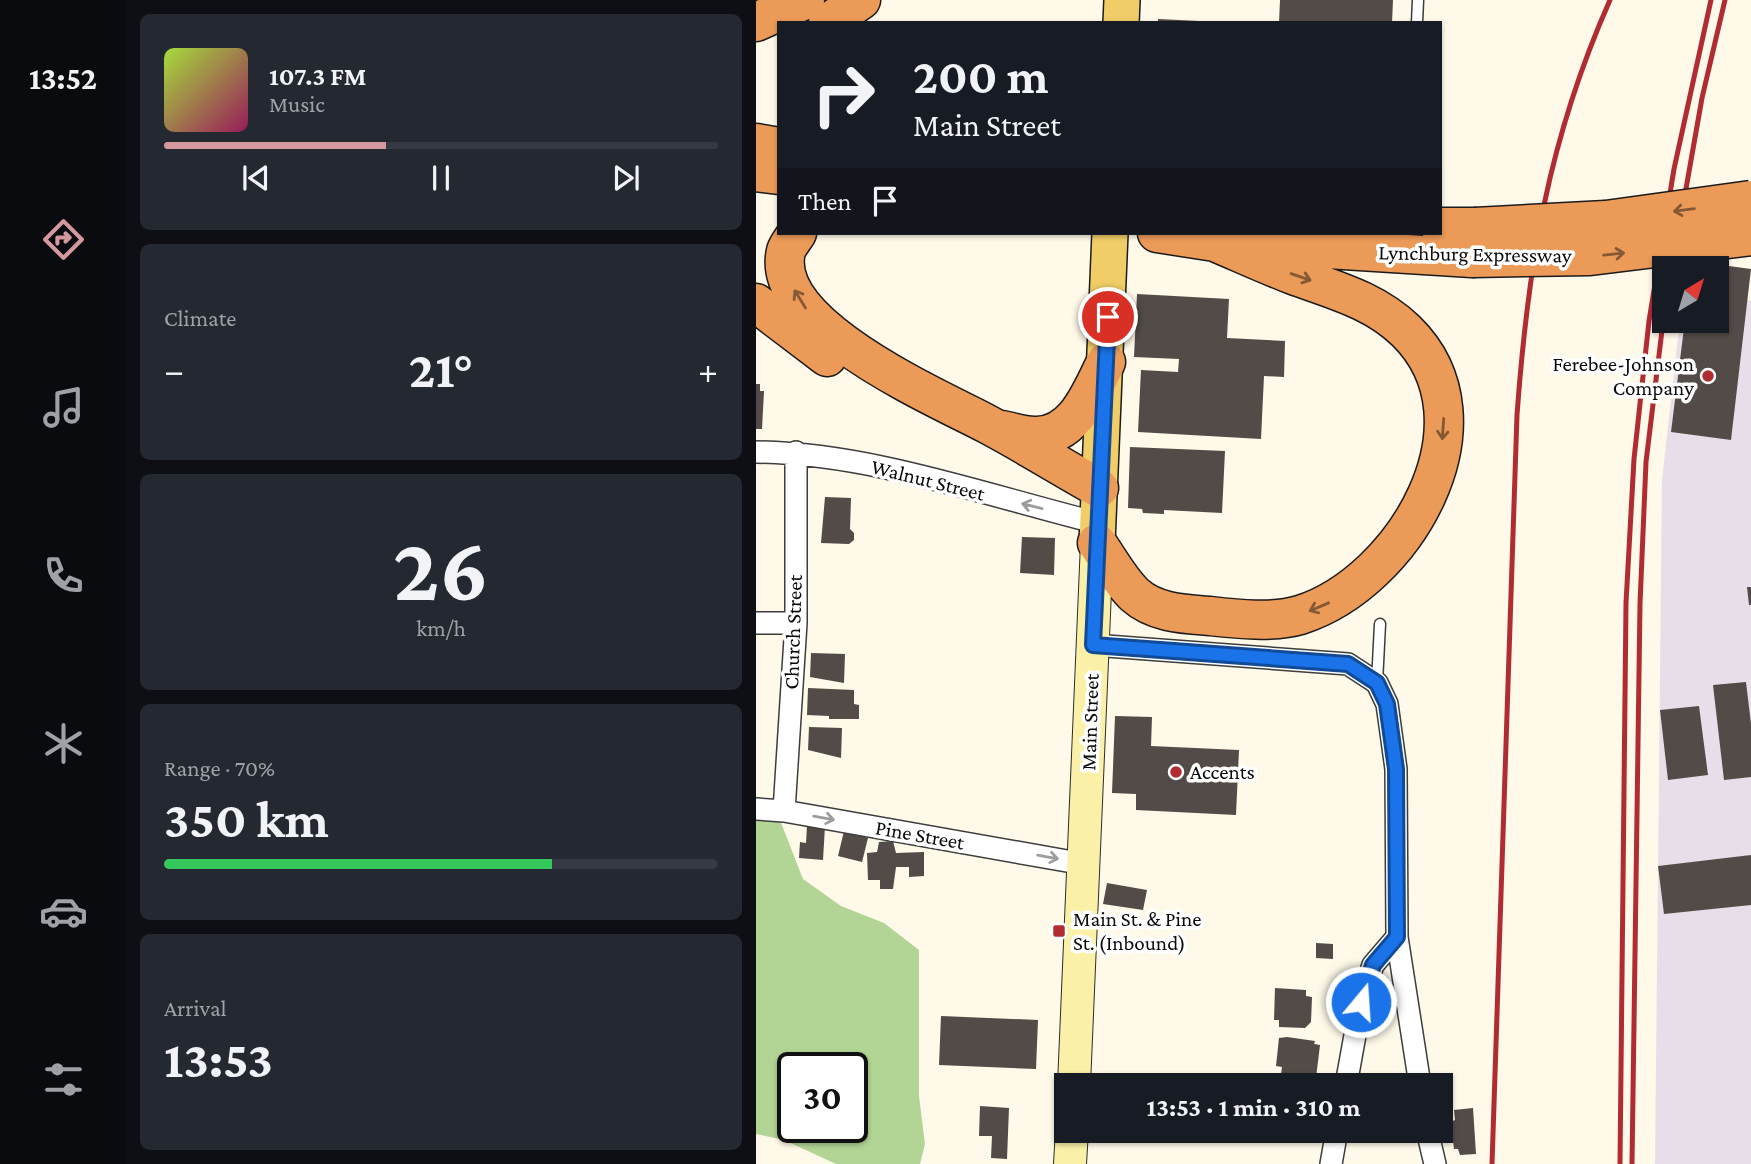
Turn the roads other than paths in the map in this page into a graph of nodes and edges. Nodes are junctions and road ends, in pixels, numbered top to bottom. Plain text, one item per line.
1 (805, 0) edge
2 (861, 0) edge
3 (1122, 0) edge
4 (1418, 0) edge
5 (831, 21) edge
6 (1121, 21) edge
7 (1417, 21) edge
8 (756, 22) edge
9 (756, 143) edge
10 (777, 147) edge
11 (756, 172) edge
12 (777, 175) edge
13 (1751, 200) edge
14 (796, 235) edge
15 (1110, 235) edge
16 (1170, 235) edge
17 (1751, 236) edge
18 (1463, 237) edge
19 (1215, 242) junction
20 (756, 303) edge
21 (1106, 362) junction
22 (997, 429) junction
23 (756, 452) edge
24 (796, 452) junction
25 (1098, 516) junction
26 (756, 623) edge
27 (796, 623) junction
28 (1380, 624) dead end
29 (1093, 645) junction
30 (1377, 683) junction
31 (756, 809) edge
32 (784, 811) junction
33 (1084, 864) junction
34 (1397, 937) junction
35 (1075, 1073) edge
36 (1348, 1073) edge
37 (1418, 1073) edge
38 (1071, 1143) edge
39 (1335, 1143) edge
40 (1430, 1143) edge
41 (1070, 1164) edge
42 (1331, 1164) edge
43 (1435, 1164) edge

1 - 8 highway
2 - 5 highway
3 - 6 main road
4 - 7 lane
9 - 10 highway
11 - 12 highway
13 -> 18 highway, Lynchburg Expressway, bridge
22 -> 14 highway
15 - 21 main road, Main Street
16 - 19 highway, Lynchburg Expressway
18 -> 17 highway, Lynchburg Expressway, bridge
18 - 19 highway, Lynchburg Expressway
19 -> 25 highway
20 - 25 highway
21 - 22 highway
21 - 25 main road, Main Street
22 - 25 highway
23 - 24 street, Walnut Street
25 -> 24 street, Walnut Street
24 - 27 street, Church Street
25 - 29 main road, Main Street
26 - 27 street
27 - 32 street, Church Street
28 - 30 lane
29 - 30 street
29 - 33 main road, Main Street
30 - 34 street
31 - 32 street, Pine Street
32 -> 33 street, Pine Street
33 - 35 main road, Main Street
34 - 36 street
34 - 37 street
38 - 41 main road
39 - 42 street
40 - 43 street

